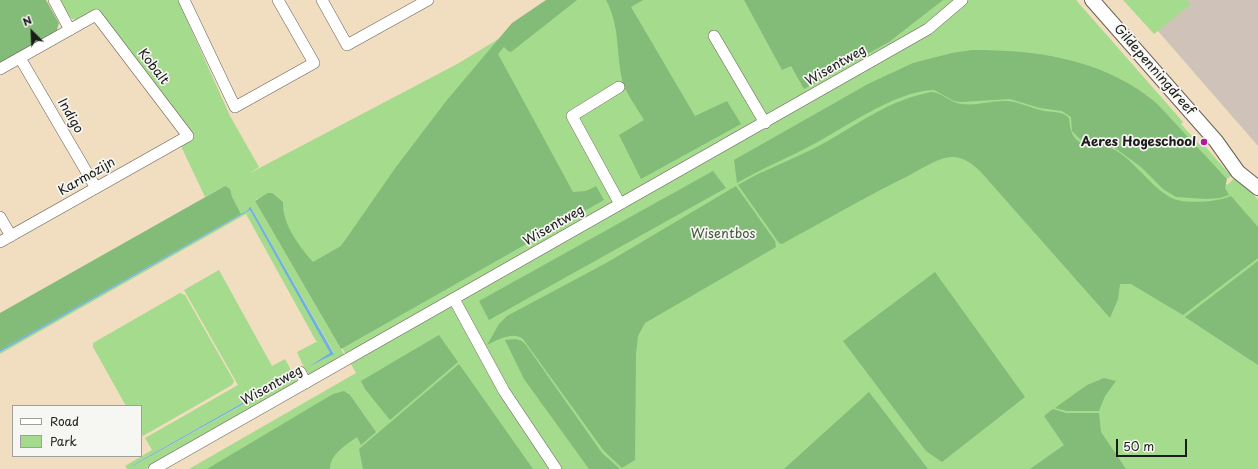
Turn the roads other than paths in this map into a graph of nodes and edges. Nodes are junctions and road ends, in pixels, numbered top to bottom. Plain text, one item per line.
1 (54, 0) edge
2 (184, 0) edge
3 (278, 0) edge
4 (322, 0) edge
5 (428, 0) edge
6 (962, 0) edge
7 (1092, 0) edge
8 (70, 30) junction
9 (714, 36) dead end
10 (20, 58) junction
11 (0, 69) edge
12 (619, 87) dead end
13 (765, 123) junction
14 (188, 136) joint
15 (1257, 187) edge
16 (96, 188) junction
17 (620, 204) junction
18 (0, 218) edge
19 (11, 236) junction
20 (0, 242) edge
21 (454, 299) junction
22 (300, 372) dead end
23 (306, 383) junction
24 (154, 469) edge
25 (556, 469) edge

1 - 8 street
2 - 3 street
4 - 5 street
6 - 13 street, Wisentweg
7 - 15 main road, Gildepenningdreef
8 - 10 street
8 - 14 street, Kobalt
9 - 13 street
10 - 11 street
10 - 16 street, Indigo
12 - 17 street
13 - 17 street, Wisentweg
14 - 16 street, Karmozijn
16 - 19 street, Karmozijn
17 - 21 street, Wisentweg
18 - 19 street
19 - 20 street, Karmozijn
21 - 23 street, Wisentweg
21 - 25 street
22 - 23 street
23 - 24 street, Wisentweg

